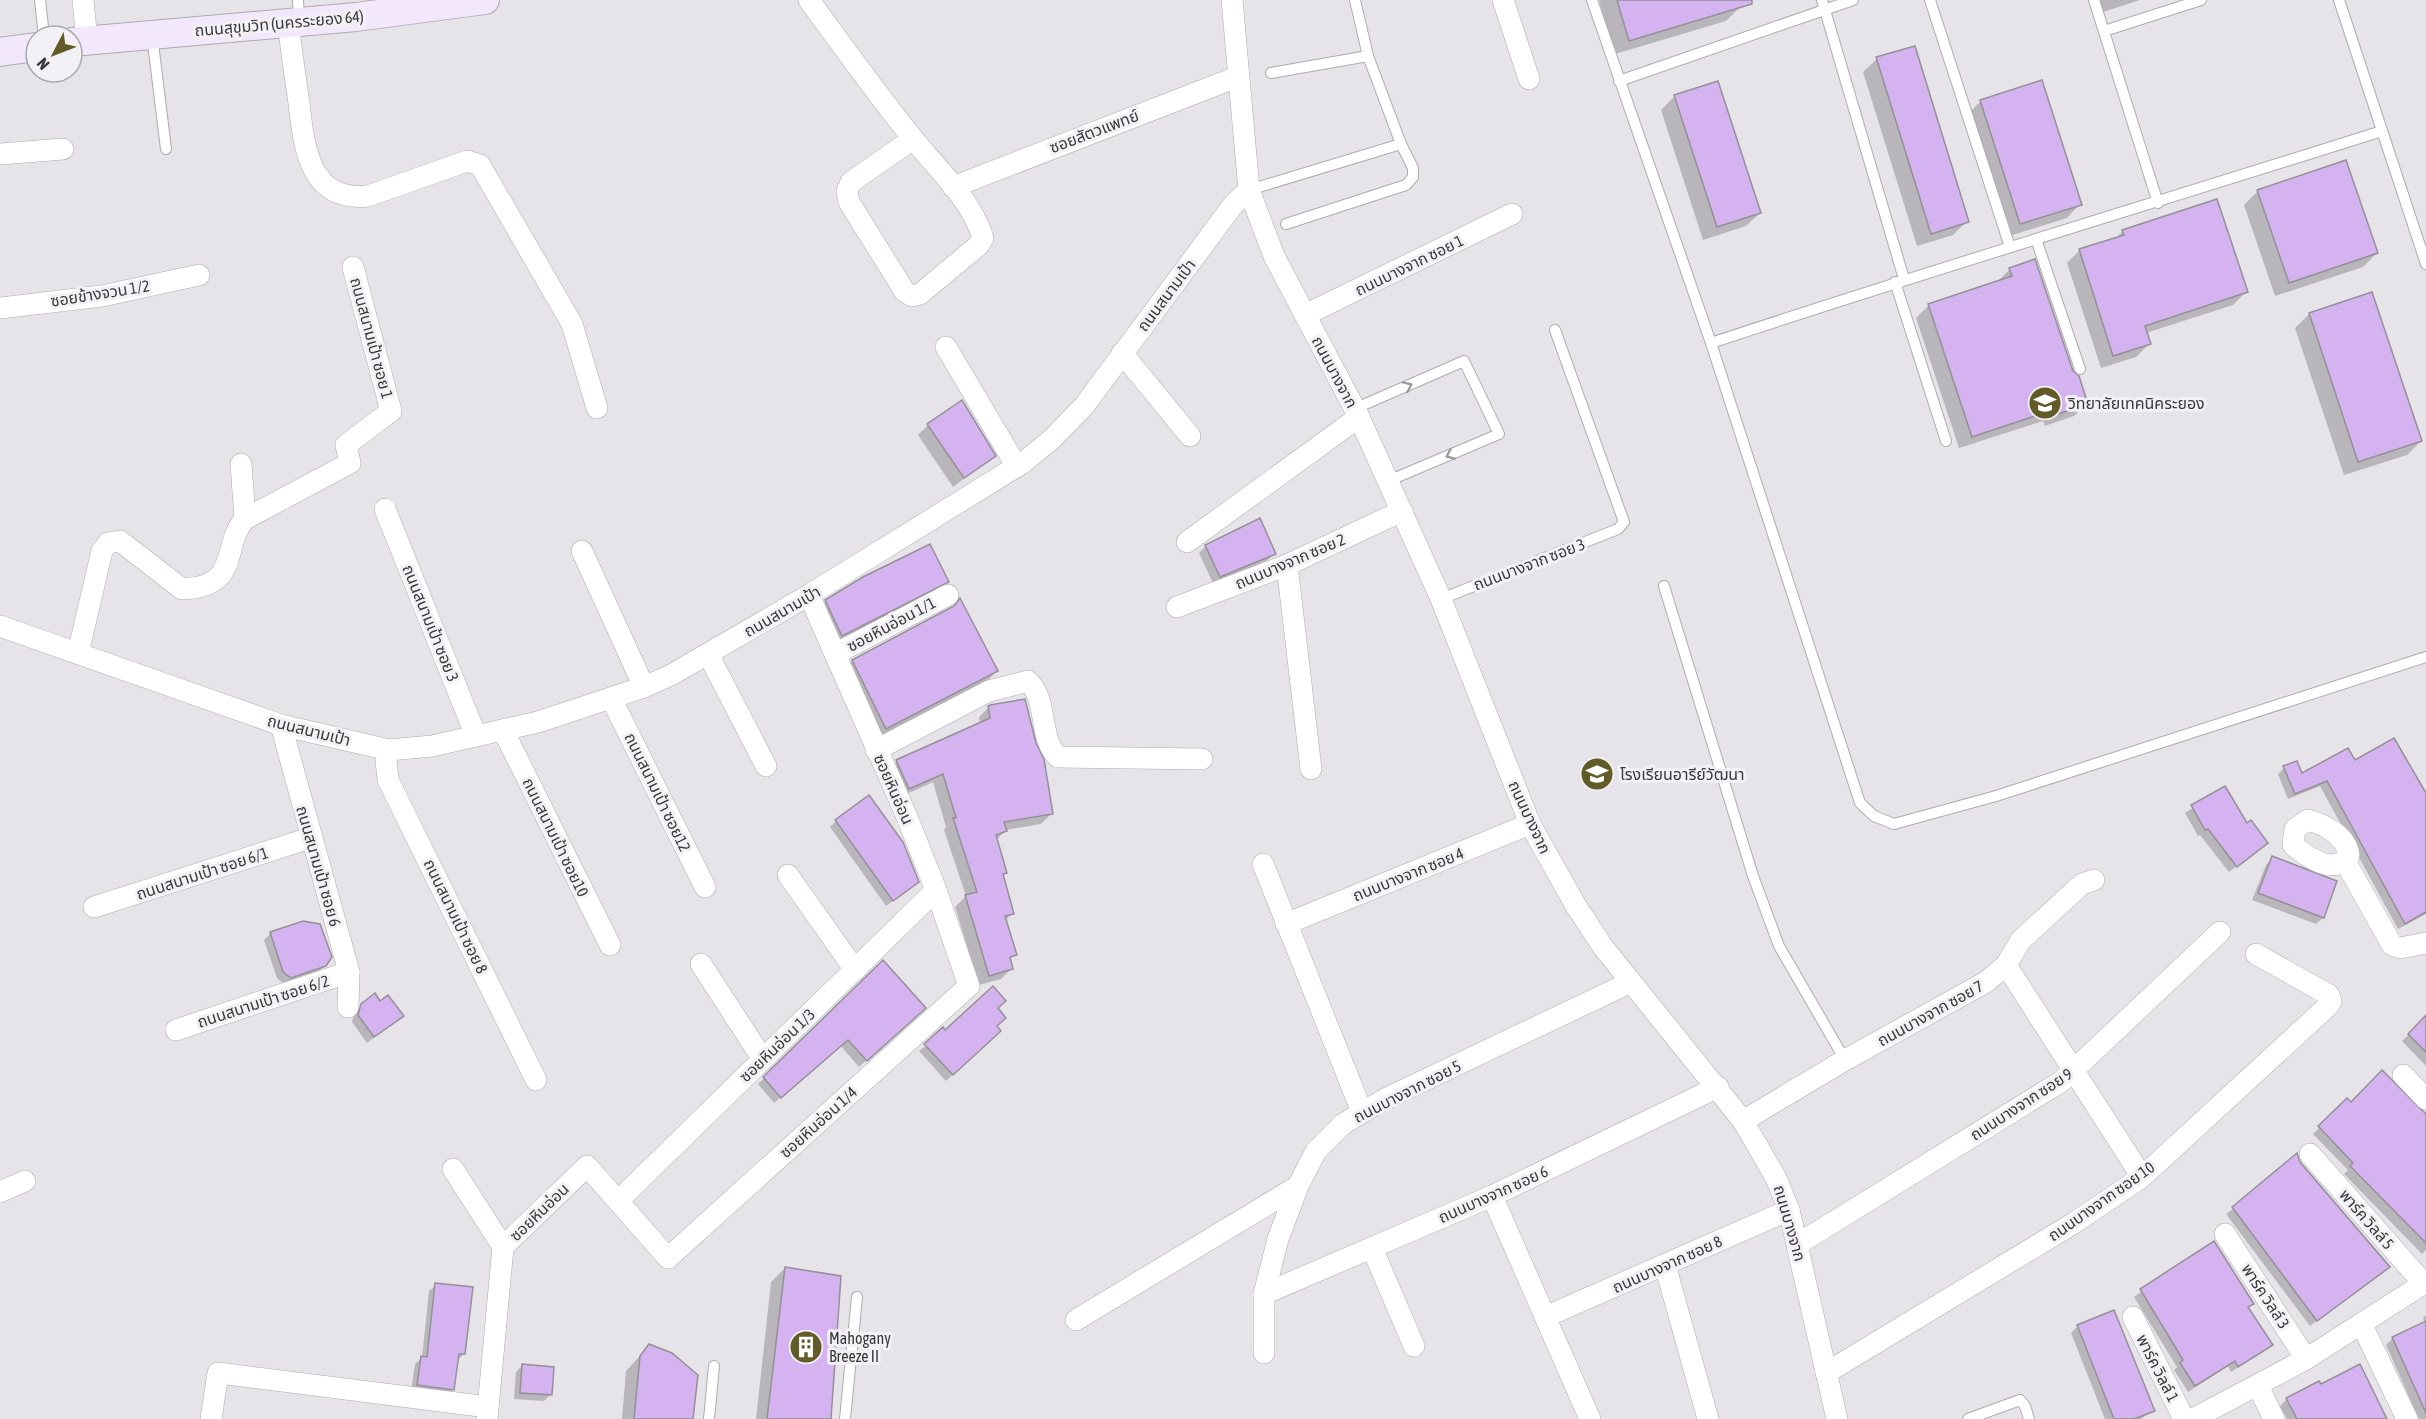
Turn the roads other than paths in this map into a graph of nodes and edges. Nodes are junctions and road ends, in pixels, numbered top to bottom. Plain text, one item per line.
1 (40, 0) edge
2 (82, 0) edge
3 (485, 0) edge
4 (809, 0) edge
5 (1232, 0) edge
6 (1355, 0) edge
7 (1503, 0) edge
8 (1592, 0) edge
9 (1853, 0) edge
10 (1930, 0) edge
11 (2094, 0) edge
12 (2201, 0) edge
13 (2339, 0) edge
14 (1823, 5) edge
15 (295, 14) edge
16 (43, 24) edge
17 (80, 24) edge
18 (2104, 31) junction
19 (152, 34) junction
20 (84, 41) edge
21 (24, 48) edge
22 (0, 51) edge
23 (1368, 56) junction
24 (1271, 73) dead end
25 (1237, 77) junction
26 (1529, 79) dead end
27 (1619, 81) junction
28 (2382, 131) junction
29 (913, 139) junction
30 (1401, 144) junction
31 (63, 148) dead end
32 (166, 149) dead end
33 (0, 154) edge
34 (953, 187) junction
35 (1250, 190) junction
36 (2158, 203) junction
37 (1512, 214) dead end
38 (1286, 224) dead end
39 (2036, 239) junction
40 (2010, 247) junction
41 (2426, 264) edge
42 (353, 267) dead end
43 (199, 275) dead end
44 (1899, 280) junction
45 (0, 308) edge
46 (1305, 315) junction
47 (1554, 330) dead end
48 (1711, 343) junction
49 (946, 347) dead end
50 (1122, 353) junction
51 (2080, 369) dead end
52 (597, 408) dead end
53 (1357, 413) junction
54 (1190, 436) dead end
55 (1946, 441) dead end
56 (242, 464) dead end
57 (1017, 467) junction
58 (1388, 481) junction
59 (385, 509) dead end
60 (1402, 511) junction
61 (245, 519) junction
62 (1187, 542) dead end
63 (582, 551) dead end
64 (1287, 565) junction
65 (1664, 586) dead end
66 (809, 595) junction
67 (948, 595) dead end
68 (1441, 599) junction
69 (1177, 607) dead end
70 (0, 627) edge
71 (78, 653) junction
72 (708, 654) junction
73 (835, 654) junction
74 (2426, 657) edge
75 (644, 687) junction
76 (611, 698) junction
77 (281, 725) junction
78 (503, 730) junction
79 (476, 736) junction
80 (389, 750) junction
81 (876, 750) junction
82 (1202, 759) dead end
83 (766, 766) dead end
84 (1311, 769) dead end
85 (1530, 824) junction
86 (310, 838) junction
87 (2345, 861) dead end
88 (1263, 864) dead end
89 (788, 875) dead end
90 (2094, 880) dead end
91 (705, 887) dead end
92 (936, 890) junction
93 (94, 907) dead end
94 (1286, 924) junction
95 (2220, 932) dead end
96 (2426, 943) edge
97 (610, 945) dead end
98 (2256, 954) dead end
99 (701, 964) dead end
100 (2006, 965) junction
101 (855, 970) junction
102 (349, 972) junction
103 (1631, 982) junction
104 (969, 987) joint
105 (348, 1007) dead end
106 (176, 1030) dead end
107 (762, 1058) junction
108 (1845, 1060) junction
109 (2073, 1072) junction
110 (2403, 1075) dead end
111 (536, 1080) dead end
112 (1718, 1087) junction
113 (2426, 1099) edge
114 (1362, 1112) junction
115 (1743, 1121) junction
116 (2310, 1154) dead end
117 (453, 1169) dead end
118 (2142, 1177) junction
119 (25, 1181) dead end
120 (1298, 1186) junction
121 (0, 1192) edge
122 (1492, 1196) junction
123 (618, 1201) junction
124 (1789, 1210) junction
125 (2225, 1234) dead end
126 (1797, 1244) junction
127 (503, 1247) junction
128 (1372, 1248) junction
129 (668, 1258) joint
130 (1665, 1265) junction
131 (2425, 1283) edge
132 (1264, 1294) junction
133 (857, 1297) dead end
134 (1545, 1317) junction
135 (2133, 1317) dead end
136 (1076, 1320) dead end
137 (2362, 1325) junction
138 (1414, 1346) dead end
139 (1264, 1353) dead end
140 (2306, 1359) junction
141 (714, 1366) dead end
142 (1826, 1373) junction
143 (2258, 1386) junction
144 (488, 1413) edge
145 (211, 1419) edge
146 (709, 1419) edge
147 (845, 1419) edge
148 (1590, 1419) edge
149 (1708, 1419) edge
150 (1837, 1419) edge
151 (1968, 1419) edge
152 (2030, 1419) edge
153 (2184, 1419) edge
154 (2193, 1419) edge
155 (2274, 1419) edge
156 (2407, 1419) edge

1 - 16 lane
2 - 17 street
3 - 15 street, ถนนสุขุมวิท (นครระยอง 64)
4 - 29 street
5 - 25 street
6 - 23 lane
7 - 26 street
8 - 27 lane
9 - 14 lane
10 - 40 lane
11 - 18 lane
12 - 18 lane
13 - 28 lane
14 - 27 lane
14 - 44 lane
15 - 19 street, ถนนสุขุมวิท (นครระยอง 64)
15 - 52 street
18 - 36 lane
19 - 20 street, ถนนสุขุมวิท (นครระยอง 64)
19 - 32 lane
21 - 22 street
23 - 24 lane
23 - 30 lane
25 - 34 street, ซอยสัตวแพทย์
25 - 35 street
27 - 48 lane
28 - 36 lane
28 - 41 lane
29 - 34 street
29 - 34 street
30 - 35 lane
30 - 38 lane
31 - 33 street
35 - 46 street, ถนนบางจาก
35 - 50 street, ถนนสนามเป้า
36 - 39 lane
37 - 46 street, ถนนบางจาก ซอย 1
39 - 40 lane
39 - 51 lane
40 - 44 lane
42 - 61 street, ถนนสนามเป้า ซอย 1
43 - 45 street, ซอยข้างจวน 1/2
44 - 48 lane
44 - 55 lane
46 - 53 street, ถนนบางจาก
47 - 68 lane, ถนนบางจาก ซอย 3
48 - 74 lane
49 - 57 street
50 - 54 street
50 - 57 street, ถนนสนามเป้า
53 - 58 street, ถนนบางจาก
53 -> 58 lane
53 - 62 street
56 - 61 street
57 - 66 street, ถนนสนามเป้า
58 - 60 street, ถนนบางจาก
59 - 79 street, ถนนสนามเป้า ซอย 3
60 - 64 street, ถนนบางจาก ซอย 2
60 - 68 street, ถนนบางจาก
61 - 71 street
63 - 75 street
64 - 69 street, ถนนบางจาก ซอย 2
64 - 84 street
65 - 108 lane
66 - 72 street, ถนนสนามเป้า
66 - 73 street, ซอยหินอ่อน
67 - 73 street, ซอยหินอ่อน 1/1
68 - 85 street, ถนนบางจาก
70 - 71 street, ถนนสนามเป้า
71 - 77 street, ถนนสนามเป้า
72 - 75 street, ถนนสนามเป้า
72 - 83 street
73 - 81 street, ซอยหินอ่อน
75 - 76 street, ถนนสนามเป้า
76 - 78 street, ถนนสนามเป้า
76 - 91 street, ถนนสนามเป้า ซอย12
77 - 80 street, ถนนสนามเป้า
77 - 86 street, ถนนสนามเป้า ซอย 6
78 - 79 street, ถนนสนามเป้า
78 - 97 street, ถนนสนามเป้า ซอย10
79 - 80 street, ถนนสนามเป้า
80 - 111 street, ถนนสนามเป้า ซอย 8
81 - 82 street
81 - 92 street, ซอยหินอ่อน
85 - 94 street, ถนนบางจาก ซอย 4
85 - 103 street, ถนนบางจาก
86 - 93 street, ถนนสนามเป้า ซอย 6/1
86 - 102 street, ถนนสนามเป้า ซอย 6
87 - 96 street
88 - 94 street
89 - 101 street
90 - 100 street, ถนนบางจาก ซอย 7
92 - 101 street, ซอยหินอ่อน 1/3
92 - 104 street, ซอยหินอ่อน
94 - 114 street
95 - 109 street, ถนนบางจาก ซอย 9
98 - 118 street, ถนนบางจาก ซอย 10
99 - 107 street
100 - 108 street, ถนนบางจาก ซอย 7
100 - 109 street
101 - 107 street, ซอยหินอ่อน 1/3
102 - 105 street, ถนนสนามเป้า ซอย 6
102 - 106 street, ถนนสนามเป้า ซอย 6/2
103 - 112 street, ถนนบางจาก
103 - 114 street, ถนนบางจาก ซอย 5
104 - 129 street, ซอยหินอ่อน 1/4
107 - 123 street, ซอยหินอ่อน 1/3
108 - 115 street, ถนนบางจาก ซอย 7
109 - 118 street
109 - 126 street, ถนนบางจาก ซอย 9
110 - 113 street
112 - 115 street, ถนนบางจาก
112 - 122 street, ถนนบางจาก ซอย 6
114 - 120 street, ถนนบางจาก ซอย 5
115 - 124 street, ถนนบางจาก
116 - 131 street, พาร์ค วิลล์ 5
117 - 127 street
118 - 142 street, ถนนบางจาก ซอย 10
119 - 121 street
120 - 132 street, ถนนบางจาก ซอย 5
120 - 136 street
122 - 128 street, ถนนบางจาก ซอย 6
122 - 134 street
123 - 127 street, ซอยหินอ่อน
123 - 129 street, ซอยหินอ่อน
124 - 126 street, ถนนบางจาก
124 - 130 street, ถนนบางจาก ซอย 8
125 - 140 street, พาร์ค วิลล์ 3
126 - 142 street, ถนนบางจาก
127 - 144 street, ซอยหินอ่อน
128 - 132 street, ถนนบางจาก ซอย 6
128 - 138 street
130 - 134 street, ถนนบางจาก ซอย 8
130 - 149 street
131 - 137 street
132 - 139 street, ถนนบางจาก ซอย 5
133 - 147 lane
134 - 148 street
135 - 153 street, พาร์ค วิลล์ 1
137 - 140 street
137 - 156 street
140 - 143 street
141 - 146 lane
142 - 150 street, ถนนบางจาก
143 - 154 street
143 - 155 street
144 - 145 street
151 - 152 lane

